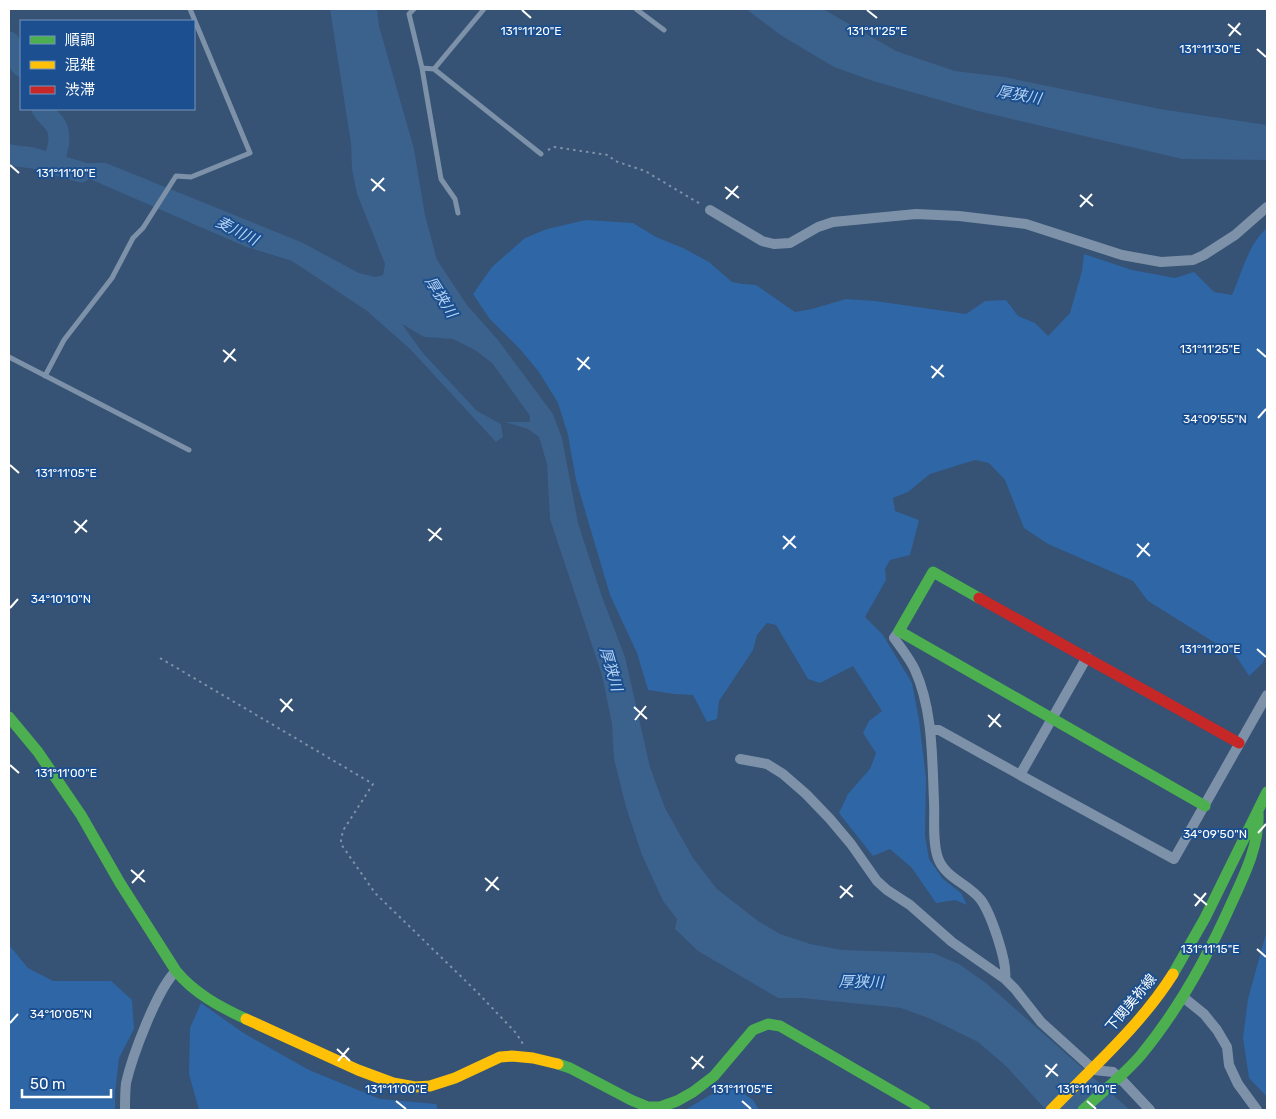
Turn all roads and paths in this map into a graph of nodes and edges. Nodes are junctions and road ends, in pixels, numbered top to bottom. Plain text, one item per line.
1 (414, 9) edge
2 (484, 9) edge
3 (636, 9) edge
4 (195, 21) edge
5 (664, 30) dead end
6 (422, 68) junction
7 (434, 69) junction
8 (541, 154) joint
9 (1267, 207) edge
10 (710, 210) joint
11 (458, 213) dead end
12 (9, 358) edge
13 (45, 376) junction
14 (189, 450) dead end
15 (899, 631) junction
16 (1087, 657) junction
17 (160, 658) dead end
18 (1267, 695) edge
19 (9, 717) edge
20 (1052, 718) junction
21 (930, 730) junction
22 (1239, 743) junction
23 (740, 759) dead end
24 (1020, 775) junction
25 (1267, 792) edge
26 (1205, 806) junction
27 (1258, 812) junction
28 (176, 971) junction
29 (1005, 979) junction
30 (1183, 998) junction
31 (533, 1058) junction
32 (1115, 1080) junction
33 (125, 1110) edge
34 (925, 1110) edge
35 (1051, 1110) edge
36 (1083, 1110) edge
37 (1150, 1110) edge
38 (1257, 1110) edge

1 - 6 lane
2 - 7 lane
3 - 5 lane
4 - 13 lane
6 - 7 lane
6 - 11 lane
7 - 8 lane
8 - 10 path
9 - 10 street
12 - 13 lane
13 - 14 lane
15 - 16 street
15 - 20 street
15 - 21 street
16 - 20 street
16 - 22 street
17 - 31 path
18 - 22 street
19 - 28 street
20 - 24 street
20 - 26 street
21 - 24 street
21 - 29 street
22 - 26 street
23 - 29 street
24 - 26 street
25 - 27 street, 下関美祢線
27 - 30 street
27 - 35 street, 下関美祢線
28 - 31 street
28 - 33 street
29 - 32 street
30 - 32 street
30 - 38 street
31 - 34 street
32 - 36 street
32 - 37 street

